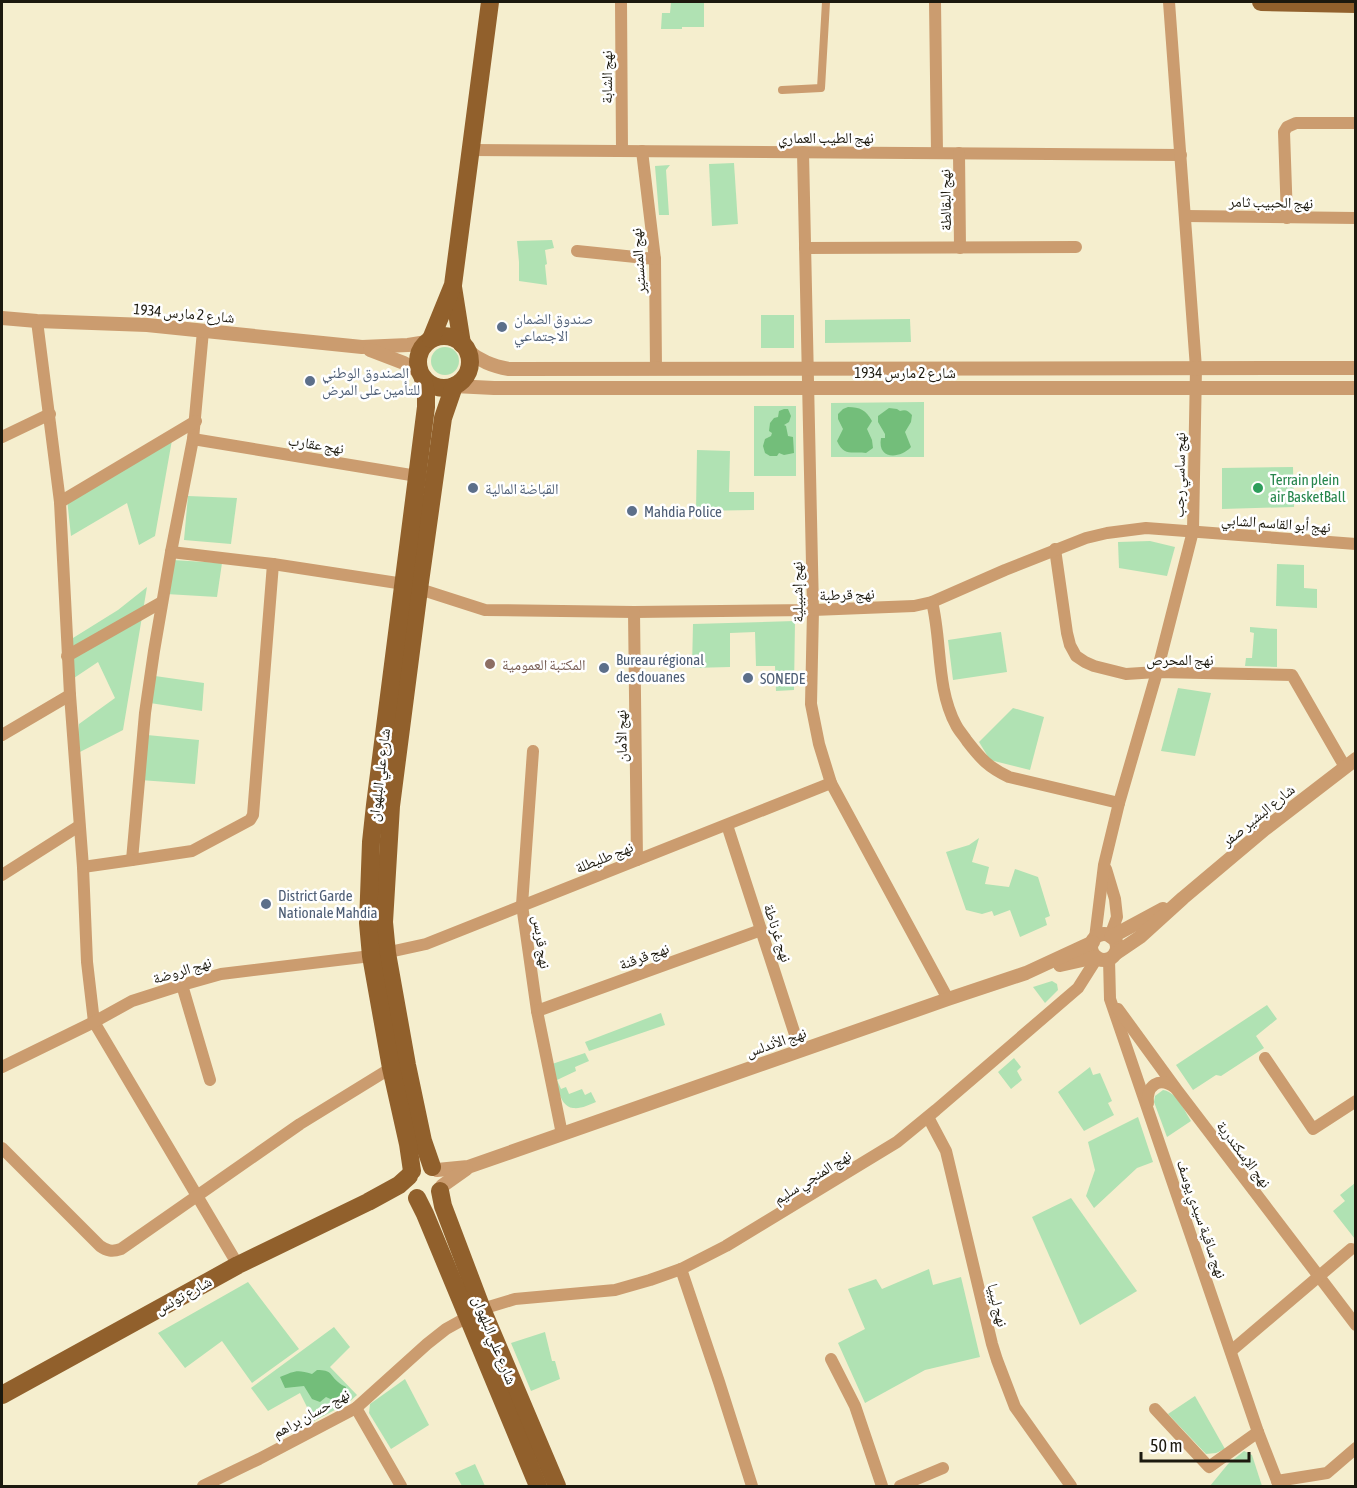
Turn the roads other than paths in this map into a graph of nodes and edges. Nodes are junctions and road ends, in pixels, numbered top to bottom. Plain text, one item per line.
1 (490, 2) edge
2 (621, 2) edge
3 (826, 2) edge
4 (935, 2) edge
5 (1169, 2) edge
6 (1261, 2) edge
7 (1318, 2) edge
8 (1356, 4) edge
9 (782, 90) dead end
10 (1356, 123) edge
11 (470, 150) junction
12 (622, 151) junction
13 (642, 151) junction
14 (803, 152) junction
15 (937, 153) junction
16 (959, 153) junction
17 (1181, 154) junction
18 (1186, 216) junction
19 (1287, 218) junction
20 (1356, 218) edge
21 (805, 248) junction
22 (960, 248) junction
23 (1076, 248) dead end
24 (577, 251) dead end
25 (655, 259) junction
26 (453, 285) junction
27 (2, 318) edge
28 (37, 321) junction
29 (203, 331) junction
30 (429, 341) junction
31 (362, 347) junction
32 (464, 347) junction
33 (1196, 368) junction
34 (1356, 368) edge
35 (656, 369) junction
36 (807, 369) junction
37 (421, 375) junction
38 (454, 386) junction
39 (808, 388) junction
40 (1196, 388) junction
41 (1356, 388) edge
42 (50, 414) junction
43 (196, 421) junction
44 (2, 437) edge
45 (193, 439) junction
46 (426, 477) junction
47 (60, 502) junction
48 (1193, 531) junction
49 (1356, 544) edge
50 (1055, 549) junction
51 (171, 552) junction
52 (273, 564) junction
53 (411, 586) junction
54 (162, 602) junction
55 (932, 602) junction
56 (813, 610) junction
57 (634, 612) junction
58 (67, 656) junction
59 (1157, 672) junction
60 (70, 695) junction
61 (2, 735) edge
62 (533, 751) dead end
63 (1350, 763) edge
64 (831, 783) junction
65 (1119, 803) junction
66 (727, 825) junction
67 (79, 826) junction
68 (132, 860) junction
69 (637, 860) junction
70 (1104, 865) junction
71 (83, 867) junction
72 (2, 874) edge
73 (1183, 898) junction
74 (522, 906) junction
75 (761, 930) junction
76 (1110, 936) junction
77 (1094, 940) junction
78 (379, 955) junction
79 (1104, 957) junction
80 (1026, 973) junction
81 (182, 985) junction
82 (948, 999) junction
83 (1110, 999) junction
84 (537, 1011) junction
85 (94, 1022) junction
86 (801, 1050) junction
87 (1265, 1058) dead end
88 (2, 1067) edge
89 (390, 1068) junction
90 (210, 1080) dead end
91 (1177, 1090) junction
92 (1356, 1101) edge
93 (1148, 1107) junction
94 (928, 1117) junction
95 (562, 1134) junction
96 (2, 1148) edge
97 (410, 1174) junction
98 (438, 1178) junction
99 (198, 1196) junction
100 (416, 1197) junction
101 (368, 1202) junction
102 (1351, 1249) dead end
103 (238, 1265) junction
104 (681, 1269) junction
105 (1318, 1277) junction
106 (475, 1313) junction
107 (1356, 1325) edge
108 (1231, 1351) junction
109 (831, 1359) dead end
110 (2, 1395) edge
111 (356, 1408) junction
112 (1155, 1409) dead end
113 (1258, 1432) junction
114 (1356, 1448) edge
115 (943, 1468) dead end
116 (1278, 1484) edge
117 (203, 1486) edge
118 (401, 1486) edge
119 (538, 1486) edge
120 (557, 1486) edge
121 (752, 1486) edge
122 (882, 1486) edge
123 (900, 1486) edge
124 (1071, 1486) edge

1 - 11 main road
2 - 12 street, نهج الشابة
3 - 9 street
4 - 15 street
5 - 17 street, نهج ساسي رجب
6 - 7 main road
7 - 8 main road
10 - 19 street
11 - 12 street, نهج الطيب العماري
11 - 26 main road
12 - 13 street, نهج الطيب العماري
13 - 14 street, نهج الطيب العماري
13 - 25 street, نهج المنستير
14 - 15 street, نهج الطيب العماري
14 - 21 street, نهج إشبيلية
15 - 16 street, نهج الطيب العماري
16 - 17 street, نهج الطيب العماري
16 - 22 street, نهج البقالطة
17 - 18 street, نهج ساسي رجب
18 - 19 street, نهج الحبيب ثامر
18 - 33 street, نهج ساسي رجب
19 - 20 street, نهج الحبيب ثامر
21 - 22 street
21 - 36 street, نهج إشبيلية
22 - 23 street
24 - 25 street
25 - 35 street, نهج المنستير
26 - 30 main road
26 - 32 main road
27 - 28 street, شارع 2 مارس 1934
28 - 29 street, شارع 2 مارس 1934
28 - 42 street
29 - 31 street, شارع 2 مارس 1934
29 - 43 street
30 - 31 street, شارع 2 مارس 1934
30 - 32 main road
30 - 37 main road
31 - 37 street, شارع 2 مارس 1934
32 - 35 street, شارع 2 مارس 1934
32 - 38 main road
33 - 34 street, شارع 2 مارس 1934
33 - 36 street, شارع 2 مارس 1934
33 - 40 street, نهج ساسي رجب
35 - 36 street, شارع 2 مارس 1934
36 - 39 street, نهج إشبيلية
37 - 38 main road
37 - 46 main road, شارع علي البلهوان
38 - 39 street, شارع 2 مارس 1934
38 - 46 main road, شارع علي البلهوان
39 - 40 street, شارع 2 مارس 1934
39 - 56 street, نهج إشبيلية
40 - 41 street, شارع 2 مارس 1934
40 - 48 street, نهج ساسي رجب
42 - 44 street
42 - 47 street
43 - 45 street
43 - 47 street
45 - 46 street, نهج عقارب
45 - 51 street
46 - 53 main road, شارع علي البلهوان
47 - 58 street
48 - 49 street, نهج أبو القاسم الشابي
48 - 50 street, نهج قرطبة
48 - 59 street, نهج ساسي رجب
50 - 55 street, نهج قرطبة
50 - 59 street, نهج المحرص
51 - 52 street, نهج قرطبة
51 - 54 street
52 - 53 street, نهج قرطبة
52 - 68 street
53 - 57 street, نهج قرطبة
53 - 78 main road, شارع علي البلهوان
54 - 58 street
54 - 68 street
55 - 56 street, نهج قرطبة
55 - 65 street
56 - 57 street, نهج قرطبة
56 - 64 street, نهج إشبيلية
57 - 69 street, نهج الأمان
58 - 60 street
59 - 63 street, نهج المحرص
59 - 65 street, نهج ساسي رجب
60 - 61 street
60 - 67 street
62 - 74 street, نهج قربس
63 - 73 street, شارع البشير صفر
64 - 66 street, نهج طليطلة
64 - 82 street, نهج إشبيلية
65 - 70 street, نهج ساسي رجب
66 - 69 street, نهج طليطلة
66 - 75 street, نهج غرناطة
67 - 71 street
67 - 72 street
68 - 71 street
69 - 74 street, نهج طليطلة
70 - 76 street
70 - 77 street, نهج ساسي رجب
71 - 85 street
73 - 76 street, شارع البشير صفر
73 - 79 street, شارع البشير صفر
74 - 78 street, نهج طليطلة
74 - 84 street, نهج قربس
75 - 84 street, نهج قرقنة
75 - 86 street, نهج غرناطة
76 - 77 street
76 - 79 street
77 - 79 street
77 - 80 street, نهج الأندلس
78 - 81 street, نهج الروضة
78 - 89 main road, شارع علي البلهوان
78 - 98 main road, شارع علي البلهوان
79 - 80 street
79 - 83 street
79 - 94 street, نهج المنجي سليم
80 - 82 street, نهج الأندلس
81 - 85 street, نهج الروضة
81 - 90 street
82 - 86 street, نهج الأندلس
83 - 91 street, نهج الإسكندرية
83 - 93 street, نهج ساقية سيدي يوسف
84 - 95 street, نهج قربس
85 - 88 street, نهج الروضة
85 - 99 street
86 - 95 street, نهج الأندلس
87 - 92 street
89 - 97 main road, شارع علي البلهوان
89 - 99 street
91 - 93 street
91 - 105 street, نهج الإسكندرية
93 - 108 street, نهج ساقية سيدي يوسف
94 - 104 street, نهج المنجي سليم
94 - 124 street, نهج ليبيا
95 - 98 street, نهج الأندلس
96 - 99 street
97 - 98 main road
97 - 100 main road
97 - 101 main road, شارع تونس
98 - 100 main road
98 - 106 main road, شارع علي البلهوان
99 - 103 street
100 - 101 main road, شارع تونس
100 - 106 main road, شارع علي البلهوان
101 - 103 main road, شارع تونس
102 - 105 street
103 - 110 main road, شارع تونس
104 - 106 street, نهج المنجي سليم
104 - 121 street
105 - 107 street, نهج الإسكندرية
105 - 108 street
106 - 111 street, نهج حسان براهم
106 - 119 main road, شارع علي البلهوان
106 - 120 main road, شارع علي البلهوان
108 - 113 street, نهج ساقية سيدي يوسف
109 - 122 street
111 - 117 street, نهج حسان براهم
111 - 118 street
112 - 113 street
113 - 116 street, نهج ساقية سيدي يوسف
114 - 116 street
115 - 123 street

